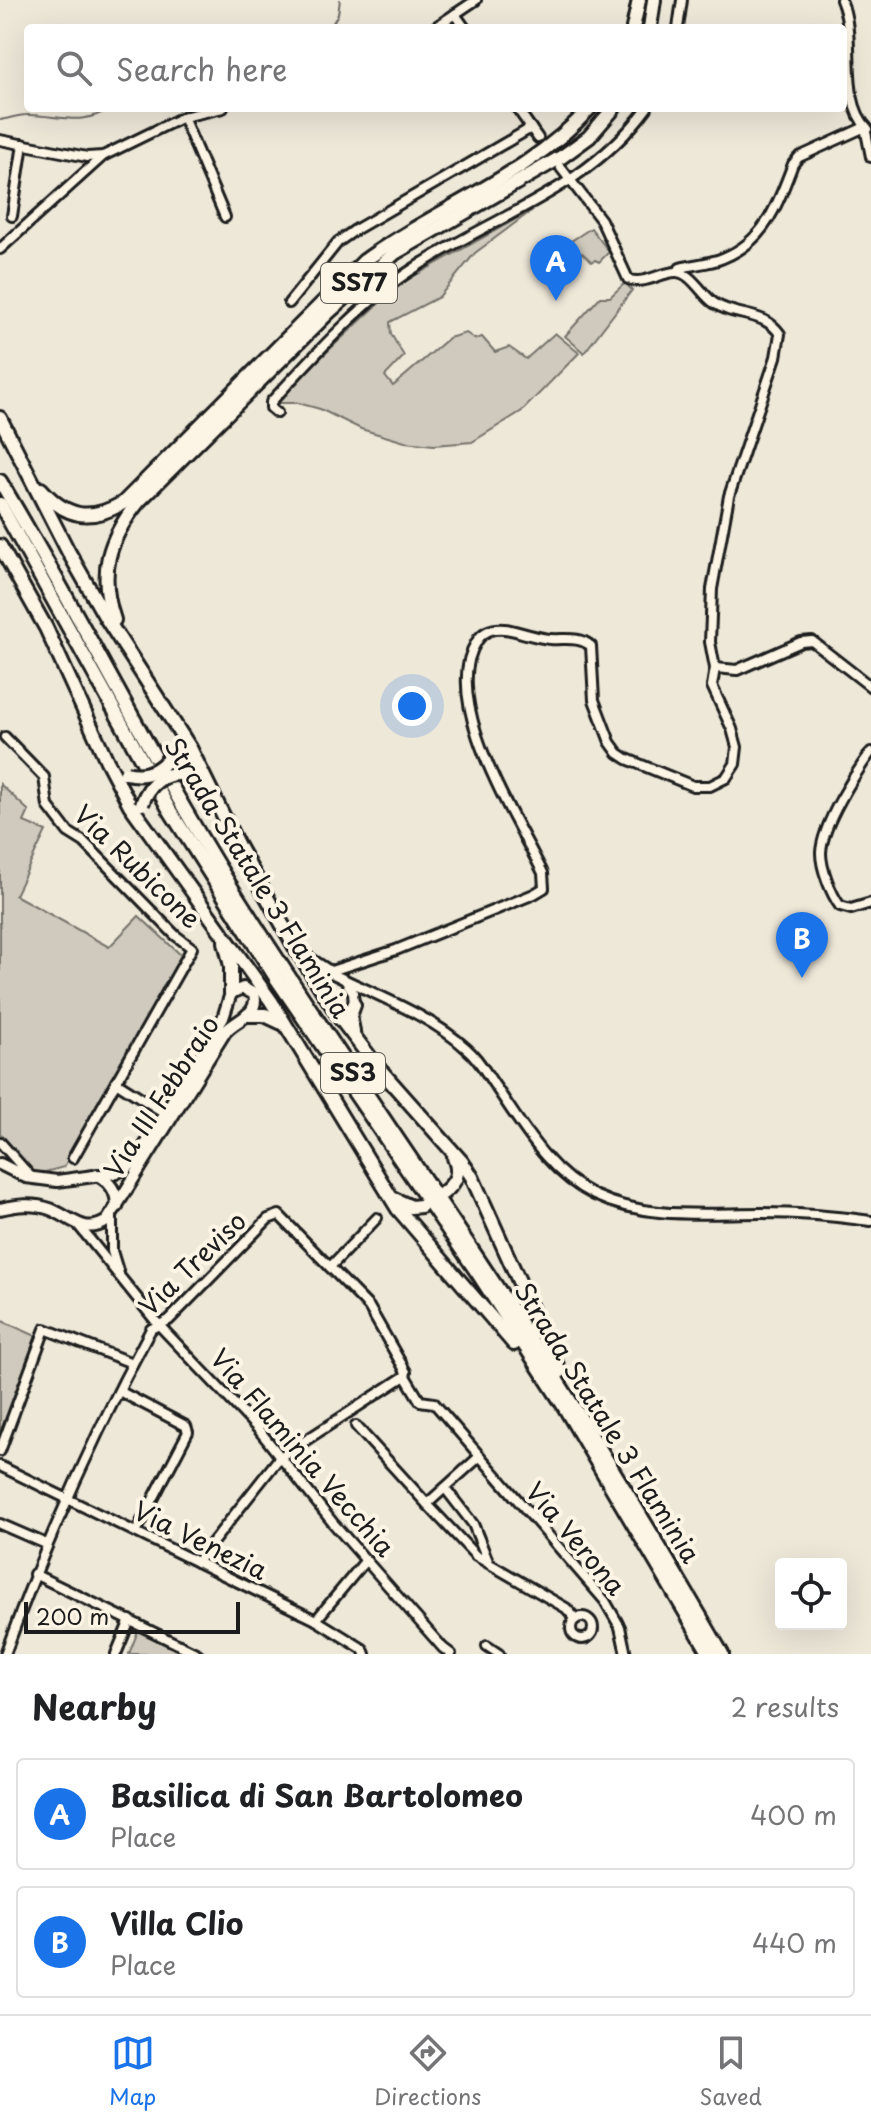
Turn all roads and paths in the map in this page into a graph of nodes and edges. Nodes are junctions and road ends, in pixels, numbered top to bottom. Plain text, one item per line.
1 (476, 0) edge
2 (639, 0) edge
3 (654, 0) edge
4 (682, 0) edge
5 (841, 0) edge
6 (455, 14) junction
7 (440, 24) edge
8 (462, 24) edge
9 (634, 24) edge
10 (651, 24) edge
11 (679, 24) edge
12 (846, 24) edge
13 (847, 31) edge
14 (205, 112) edge
15 (520, 112) edge
16 (586, 112) edge
17 (611, 112) edge
18 (644, 112) edge
19 (183, 117) junction
20 (531, 128) junction
21 (868, 129) edge
22 (538, 138) dead end
23 (0, 140) edge
24 (23, 144) junction
25 (103, 156) junction
26 (871, 157) edge
27 (561, 168) dead end
28 (571, 181) junction
29 (12, 216) dead end
30 (225, 217) dead end
31 (0, 249) edge
32 (678, 272) junction
33 (289, 303) dead end
34 (277, 413) dead end
35 (0, 418) edge
36 (0, 481) edge
37 (33, 481) junction
38 (0, 504) edge
39 (0, 546) edge
40 (119, 634) junction
41 (715, 668) junction
42 (871, 687) edge
43 (169, 718) junction
44 (5, 737) dead end
45 (871, 752) edge
46 (107, 761) junction
47 (207, 784) junction
48 (140, 821) junction
49 (871, 903) edge
50 (217, 924) junction
51 (295, 947) junction
52 (328, 972) junction
53 (345, 980) junction
54 (231, 993) junction
55 (381, 996) junction
56 (354, 1005) junction
57 (248, 1015) junction
58 (288, 1027) junction
59 (360, 1044) junction
60 (116, 1082) junction
61 (165, 1113) junction
62 (0, 1142) edge
63 (448, 1147) junction
64 (73, 1158) dead end
65 (0, 1164) edge
66 (97, 1175) junction
67 (32, 1179) junction
68 (443, 1193) dead end
69 (391, 1197) junction
70 (421, 1206) dead end
71 (0, 1209) edge
72 (114, 1212) junction
73 (377, 1218) dead end
74 (871, 1221) edge
75 (79, 1226) junction
76 (330, 1267) junction
77 (121, 1278) junction
78 (158, 1324) junction
79 (132, 1363) junction
80 (405, 1376) junction
81 (119, 1391) junction
82 (356, 1426) dead end
83 (0, 1451) edge
84 (280, 1457) junction
85 (479, 1457) junction
86 (605, 1465) junction
87 (0, 1466) edge
88 (445, 1488) junction
89 (66, 1497) junction
90 (427, 1504) junction
91 (0, 1524) edge
92 (476, 1529) junction
93 (136, 1532) junction
94 (459, 1541) junction
95 (46, 1544) junction
96 (366, 1560) junction
97 (488, 1561) junction
98 (197, 1562) junction
99 (34, 1574) junction
100 (576, 1619) dead end
101 (130, 1620) junction
102 (316, 1620) junction
103 (487, 1646) dead end
104 (445, 1652) edge
105 (5, 1654) edge
106 (116, 1654) edge
107 (198, 1654) edge
108 (365, 1654) edge
109 (499, 1654) edge
110 (626, 1654) edge
111 (710, 1654) edge
112 (722, 1654) edge

1 - 6 street
2 - 9 highway
3 - 10 highway
4 - 11 street
5 - 12 street
6 - 7 street
6 - 8 street
13 - 21 street
14 - 19 street
15 - 20 street
16 - 37 highway, SS77
17 - 40 highway, SS77
18 - 28 street
19 - 25 street
19 - 30 street
20 - 22 street
20 - 33 street
21 - 26 street
21 - 32 street
23 - 24 street
24 - 25 street
24 - 29 street
25 - 31 street
27 - 28 street
28 - 32 street
28 - 34 street
32 - 41 street
35 - 37 highway
36 - 86 highway, Strada Statale 3 Flaminia / SS3
37 - 40 highway
38 - 86 highway, Strada Statale 3 Flaminia / SS3
39 - 46 highway
40 - 43 highway
41 - 42 street
41 - 52 street
43 - 46 highway, bridge
43 - 47 highway
44 - 60 street, Via Rubicone
45 - 49 street
46 - 48 highway
47 - 48 highway, bridge
47 - 51 highway
48 - 50 highway
50 - 54 highway
50 - 58 highway
51 - 52 highway
51 - 59 highway
52 - 53 street
53 - 55 street
53 - 56 street
54 - 57 main road
54 - 61 main road
55 - 56 street
55 - 74 street
56 - 59 highway
57 - 58 highway
57 - 72 main road, Via III Febbraio
58 - 69 highway
59 - 63 highway
60 - 61 street
60 - 64 street, Via Rubicone
61 - 66 main road
62 - 67 street
63 - 68 highway
63 - 86 highway
65 - 67 main road
66 - 67 main road
66 - 72 main road, Via Flaminia Vecchia
69 - 70 highway
69 - 86 highway
71 - 75 main road, Via Flaminia Vecchia
72 - 75 main road
72 - 77 street, Via Flaminia Vecchia
73 - 76 street
75 - 77 street, Via Flaminia Vecchia
76 - 78 street, Via Treviso
76 - 80 street, Via Treviso
77 - 78 street, Via Flaminia Vecchia
78 - 79 street, Via Treviso
78 - 84 street, Via Flaminia Vecchia
79 - 81 street, Via Treviso
79 - 83 street
80 - 84 street
80 - 85 street, Via Verona
81 - 89 street, Via Treviso
81 - 93 street
82 - 90 street, Via Verona
84 - 96 street, Via Flaminia Vecchia
84 - 98 street
85 - 88 street
85 - 110 street, Via Verona
86 - 111 highway, Strada Statale 3 Flaminia / SS3
86 - 112 highway, Strada Statale 3 Flaminia / SS3
87 - 89 street, Via Venezia
88 - 90 street
88 - 92 street
89 - 93 street, Via Venezia
89 - 95 street, Via Treviso
90 - 94 street, Via Verona
91 - 95 street
92 - 94 street
92 - 97 street
93 - 98 street, Via Venezia
94 - 97 street, Via Verona
95 - 99 street, Via Treviso
96 - 102 street
96 - 104 street, Via Flaminia Vecchia
97 - 100 street, Via Verona
98 - 102 street, Via Venezia
99 - 101 street
99 - 105 street, Via Treviso
101 - 106 street
101 - 107 street
102 - 108 street, Via Venezia
103 - 109 street

